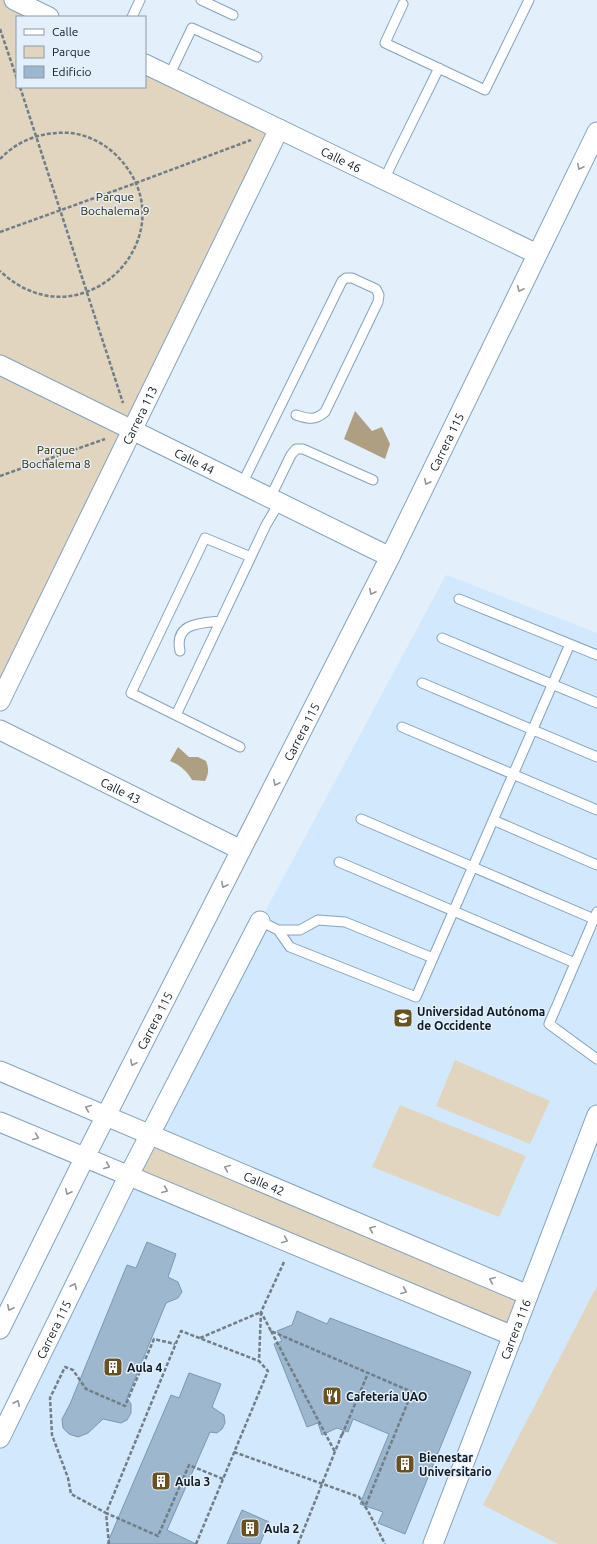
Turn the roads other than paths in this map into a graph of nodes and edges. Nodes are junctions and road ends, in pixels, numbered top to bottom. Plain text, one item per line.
1 (14, 0) edge
2 (140, 0) edge
3 (201, 0) edge
4 (529, 0) edge
5 (403, 4) dead end
6 (233, 15) dead end
7 (47, 16) edge
8 (132, 16) edge
9 (256, 57) dead end
10 (146, 64) edge
11 (439, 68) junction
12 (169, 76) junction
13 (279, 129) junction
14 (597, 132) edge
15 (384, 180) junction
16 (537, 254) junction
17 (0, 365) edge
18 (296, 415) dead end
19 (132, 430) junction
20 (373, 480) dead end
21 (242, 484) junction
22 (275, 500) junction
23 (251, 557) junction
24 (390, 557) junction
25 (459, 599) dead end
26 (220, 621) junction
27 (442, 638) dead end
28 (570, 644) junction
29 (180, 651) dead end
30 (597, 655) edge
31 (422, 683) dead end
32 (552, 684) junction
33 (0, 701) edge
34 (597, 703) edge
35 (176, 715) junction
36 (402, 727) dead end
37 (0, 730) edge
38 (532, 730) junction
39 (240, 747) dead end
40 (597, 757) edge
41 (513, 774) junction
42 (597, 810) edge
43 (361, 819) dead end
44 (493, 820) junction
45 (241, 850) junction
46 (339, 862) dead end
47 (597, 866) edge
48 (473, 867) junction
49 (454, 911) junction
50 (596, 916) edge
51 (260, 921) joint
52 (278, 930) junction
53 (433, 958) junction
54 (575, 963) junction
55 (597, 1059) edge
56 (0, 1071) edge
57 (597, 1115) edge
58 (106, 1116) junction
59 (0, 1122) edge
60 (149, 1134) junction
61 (85, 1157) junction
62 (129, 1175) junction
63 (528, 1295) junction
64 (0, 1329) edge
65 (513, 1336) junction
66 (0, 1438) edge
67 (433, 1544) edge

1 - 7 street
2 - 8 lane
3 - 6 lane
4 - 11 lane
5 - 11 lane
9 - 12 lane
10 - 12 street, Calle 46
11 - 15 lane
12 - 13 street, Calle 46
13 - 15 street, Calle 46
13 - 19 street, Carrera 113
14 -> 16 street, Carrera 115
15 - 16 street, Calle 46
16 -> 24 street, Carrera 115
17 - 19 street, Calle 44
18 - 21 lane
19 - 21 street, Calle 44
19 - 33 street, Carrera 113
20 - 22 lane
21 - 22 street, Calle 44
22 - 23 lane
22 - 24 street, Calle 44
23 - 26 lane
23 - 35 lane
24 -> 45 street, Carrera 115
25 - 28 lane
26 - 29 lane
26 - 35 lane
27 - 32 lane
28 - 30 lane
28 - 32 lane
31 - 38 lane
32 - 34 lane
32 - 38 lane
35 - 39 lane
36 - 41 lane
37 - 45 street, Calle 43
38 - 40 lane
38 - 41 lane
41 - 42 lane
41 - 44 lane
43 - 48 lane
44 - 47 lane
44 - 48 lane
45 -> 58 street, Carrera 115
46 - 49 lane
48 - 49 lane
48 - 50 lane
49 - 53 lane
49 - 54 lane
50 - 54 lane
51 - 52 lane
51 - 60 street, Carrera 115
52 - 53 lane
52 - 53 lane
54 - 55 lane
58 -> 56 street, Calle 42
57 - 63 street, Carrera 116
58 - 60 street, Calle 42
58 - 61 street, Carrera 115
59 -> 61 street
60 - 62 street, Carrera 115
63 -> 60 street, Calle 42
61 -> 62 street
61 -> 64 street, Carrera 115
62 -> 65 street
66 -> 62 street, Carrera 115
63 - 65 street, Carrera 116
65 - 67 street, Carrera 116

